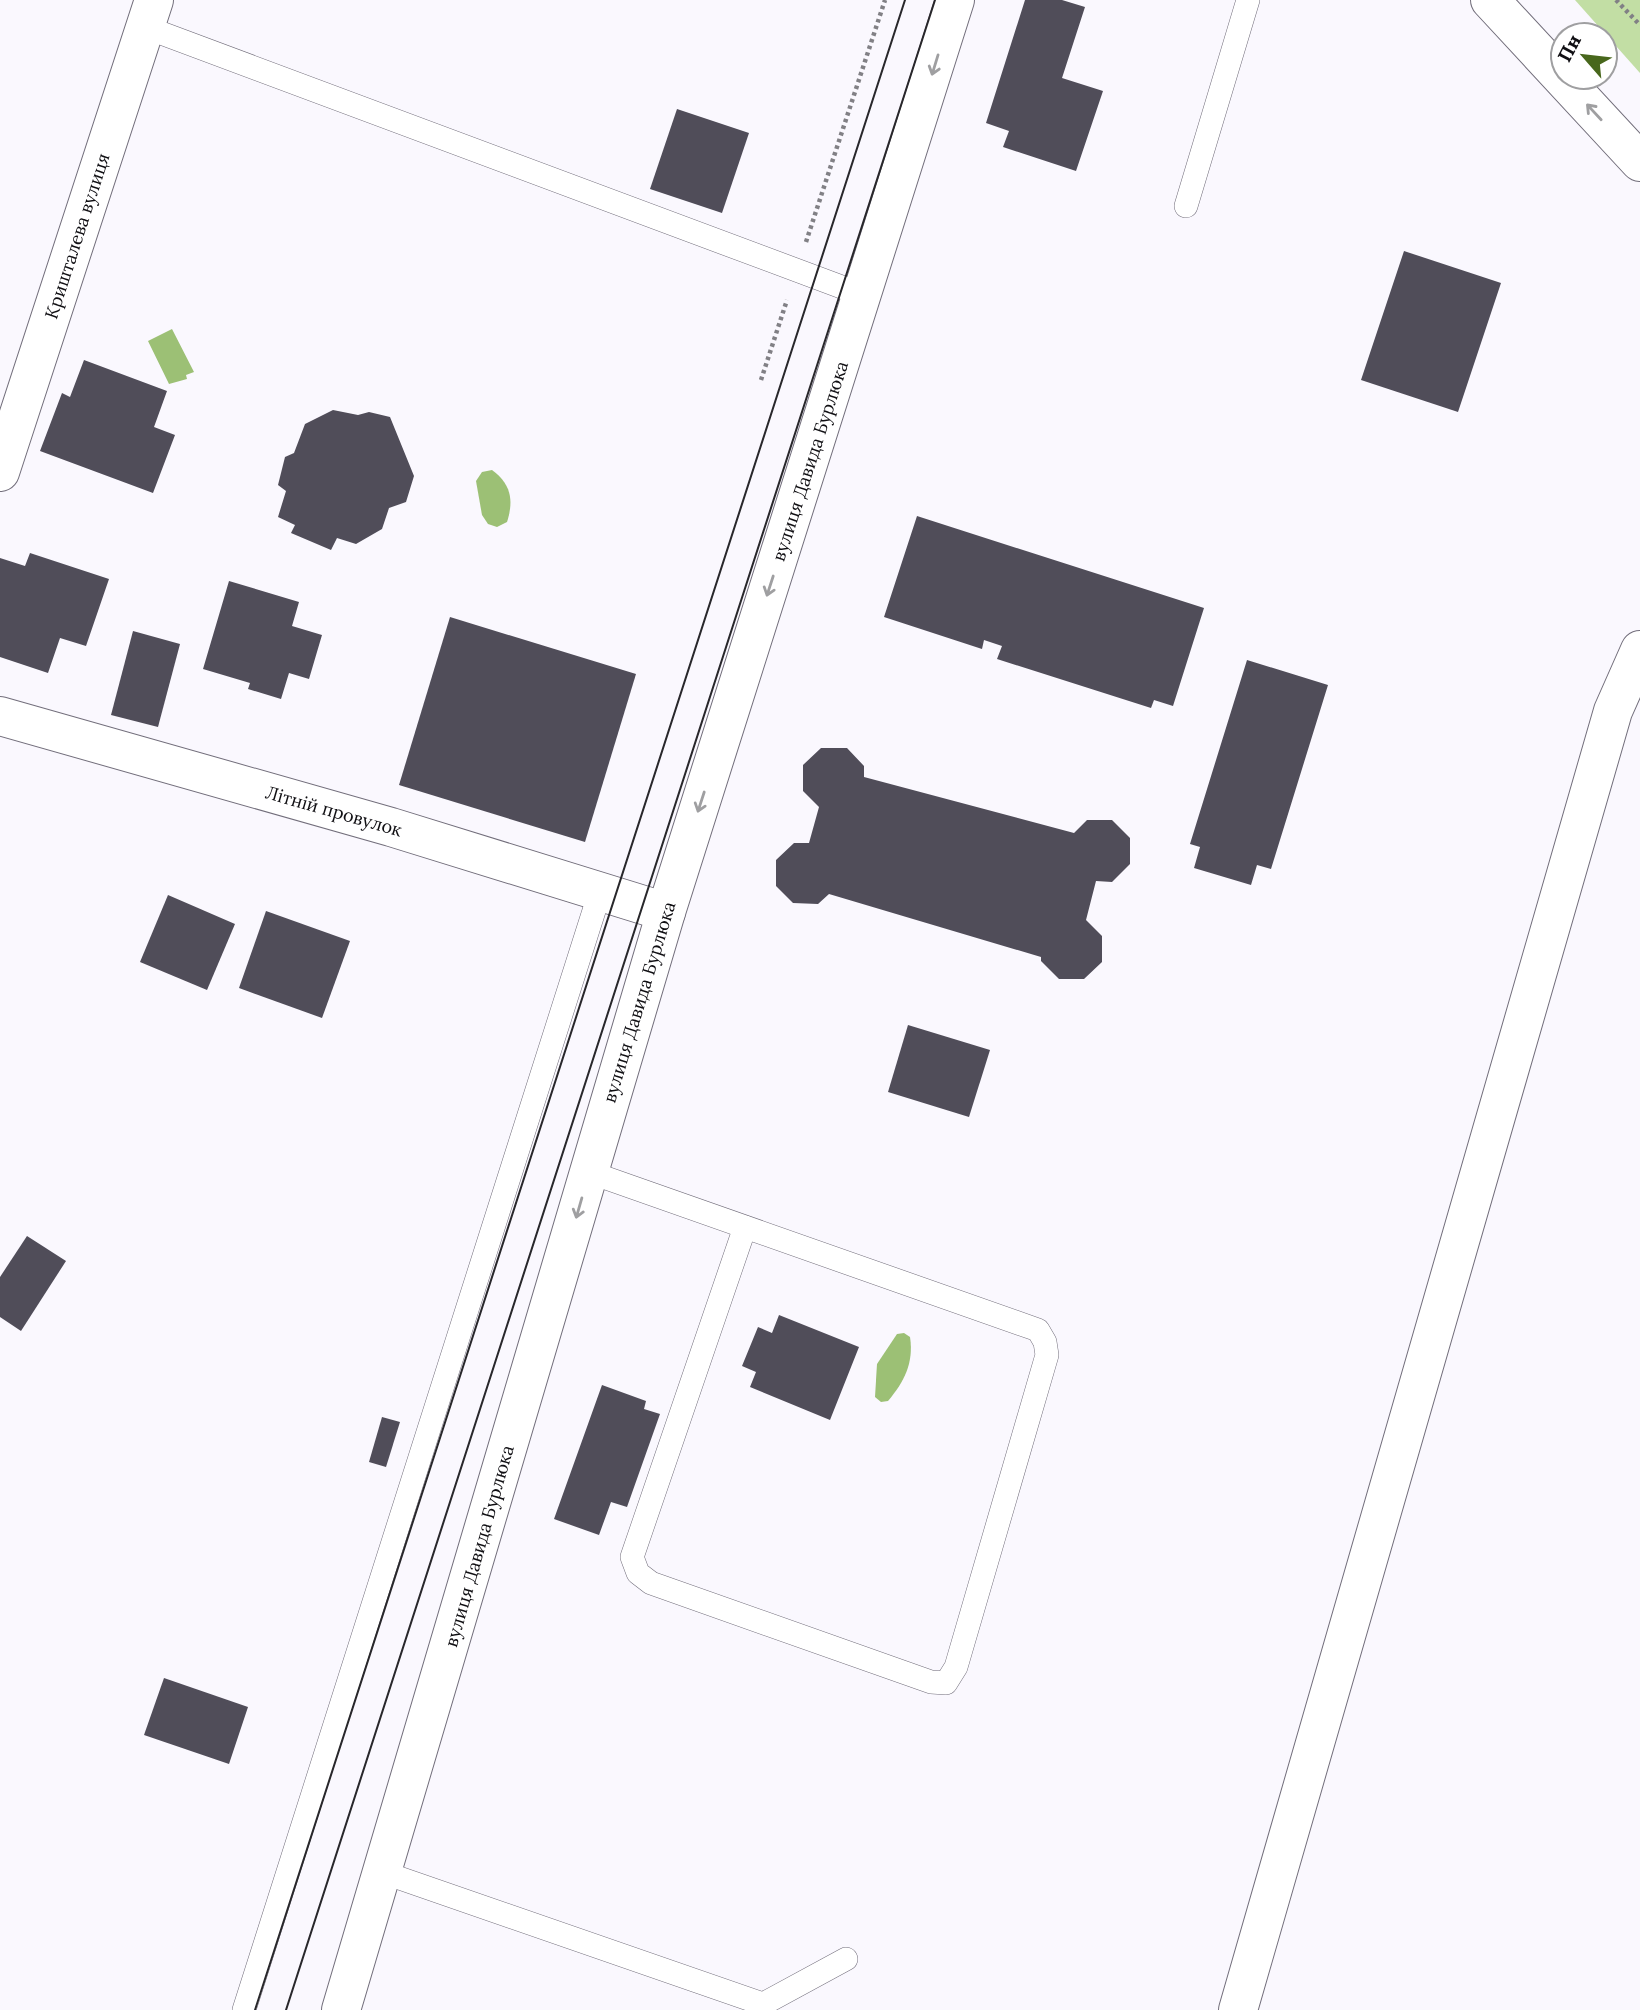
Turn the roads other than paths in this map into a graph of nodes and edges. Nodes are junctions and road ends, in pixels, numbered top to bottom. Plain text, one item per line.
1 (955, 0) edge
2 (1248, 0) edge
3 (1490, 0) edge
4 (149, 14) edge
5 (1640, 162) edge
6 (1186, 206) dead end
7 (863, 295) junction
8 (0, 472) edge
9 (1640, 650) edge
10 (0, 716) edge
11 (600, 892) junction
12 (666, 912) junction
13 (589, 1172) junction
14 (746, 1227) junction
15 (382, 1872) junction
16 (846, 1959) dead end
17 (244, 2010) edge
18 (341, 2010) edge
19 (1238, 2010) edge

1 -> 7 street, вулиця Давида Бурлюка
2 - 6 lane
5 -> 3 street
4 - 7 lane
4 - 8 street, Кришталева вулиця
7 -> 12 street, вулиця Давида Бурлюка
9 - 19 street
10 - 11 street, Літній провулок
11 - 12 street, Літній провулок
11 - 17 lane
12 - 13 street, вулиця Давида Бурлюка
13 - 14 lane
13 -> 15 street, вулиця Давида Бурлюка
14 - 14 lane
15 - 16 lane
15 - 18 street, вулиця Давида Бурлюка

